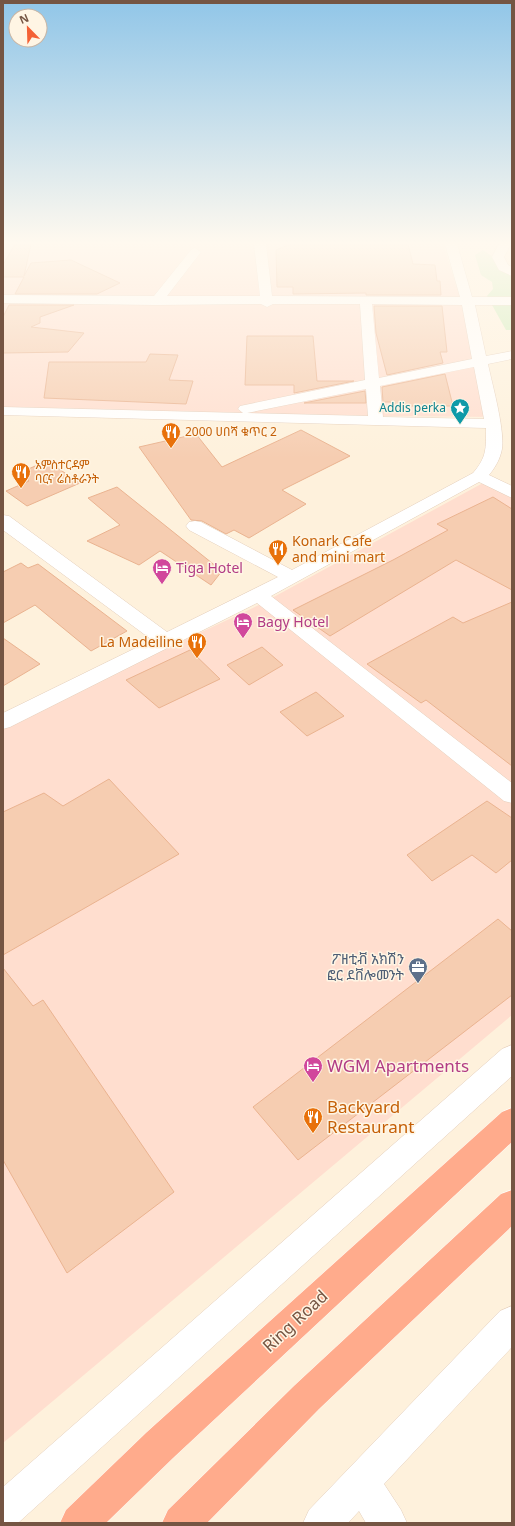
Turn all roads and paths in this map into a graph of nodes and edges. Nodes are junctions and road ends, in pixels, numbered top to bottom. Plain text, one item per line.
1 (367, 315) edge
2 (470, 315) edge
3 (512, 355) edge
4 (3, 411) edge
5 (207, 417) junction
6 (376, 421) junction
7 (493, 424) junction
8 (479, 476) junction
9 (512, 493) edge
10 (3, 520) edge
11 (195, 526) dead end
12 (292, 577) junction
13 (258, 595) junction
14 (165, 640) junction
15 (3, 722) edge
16 (512, 795) edge
17 (512, 1058) edge
18 (512, 1122) edge
19 (512, 1206) edge
20 (512, 1323) edge
21 (361, 1482) junction
22 (3, 1512) edge
23 (79, 1523) edge
24 (181, 1523) edge
25 (322, 1523) edge
26 (388, 1523) edge

1 - 6 street
2 - 7 street
3 - 5 street
4 - 5 street
5 - 6 street
6 - 7 street
7 - 8 street
8 - 9 street
8 - 12 street
10 - 14 street
11 - 12 street
12 - 13 street
13 - 14 street
13 - 16 street
14 - 15 street
17 - 22 street
18 - 23 highway, Ring Road
19 - 24 highway
20 - 21 street
21 - 25 street
21 - 26 street

